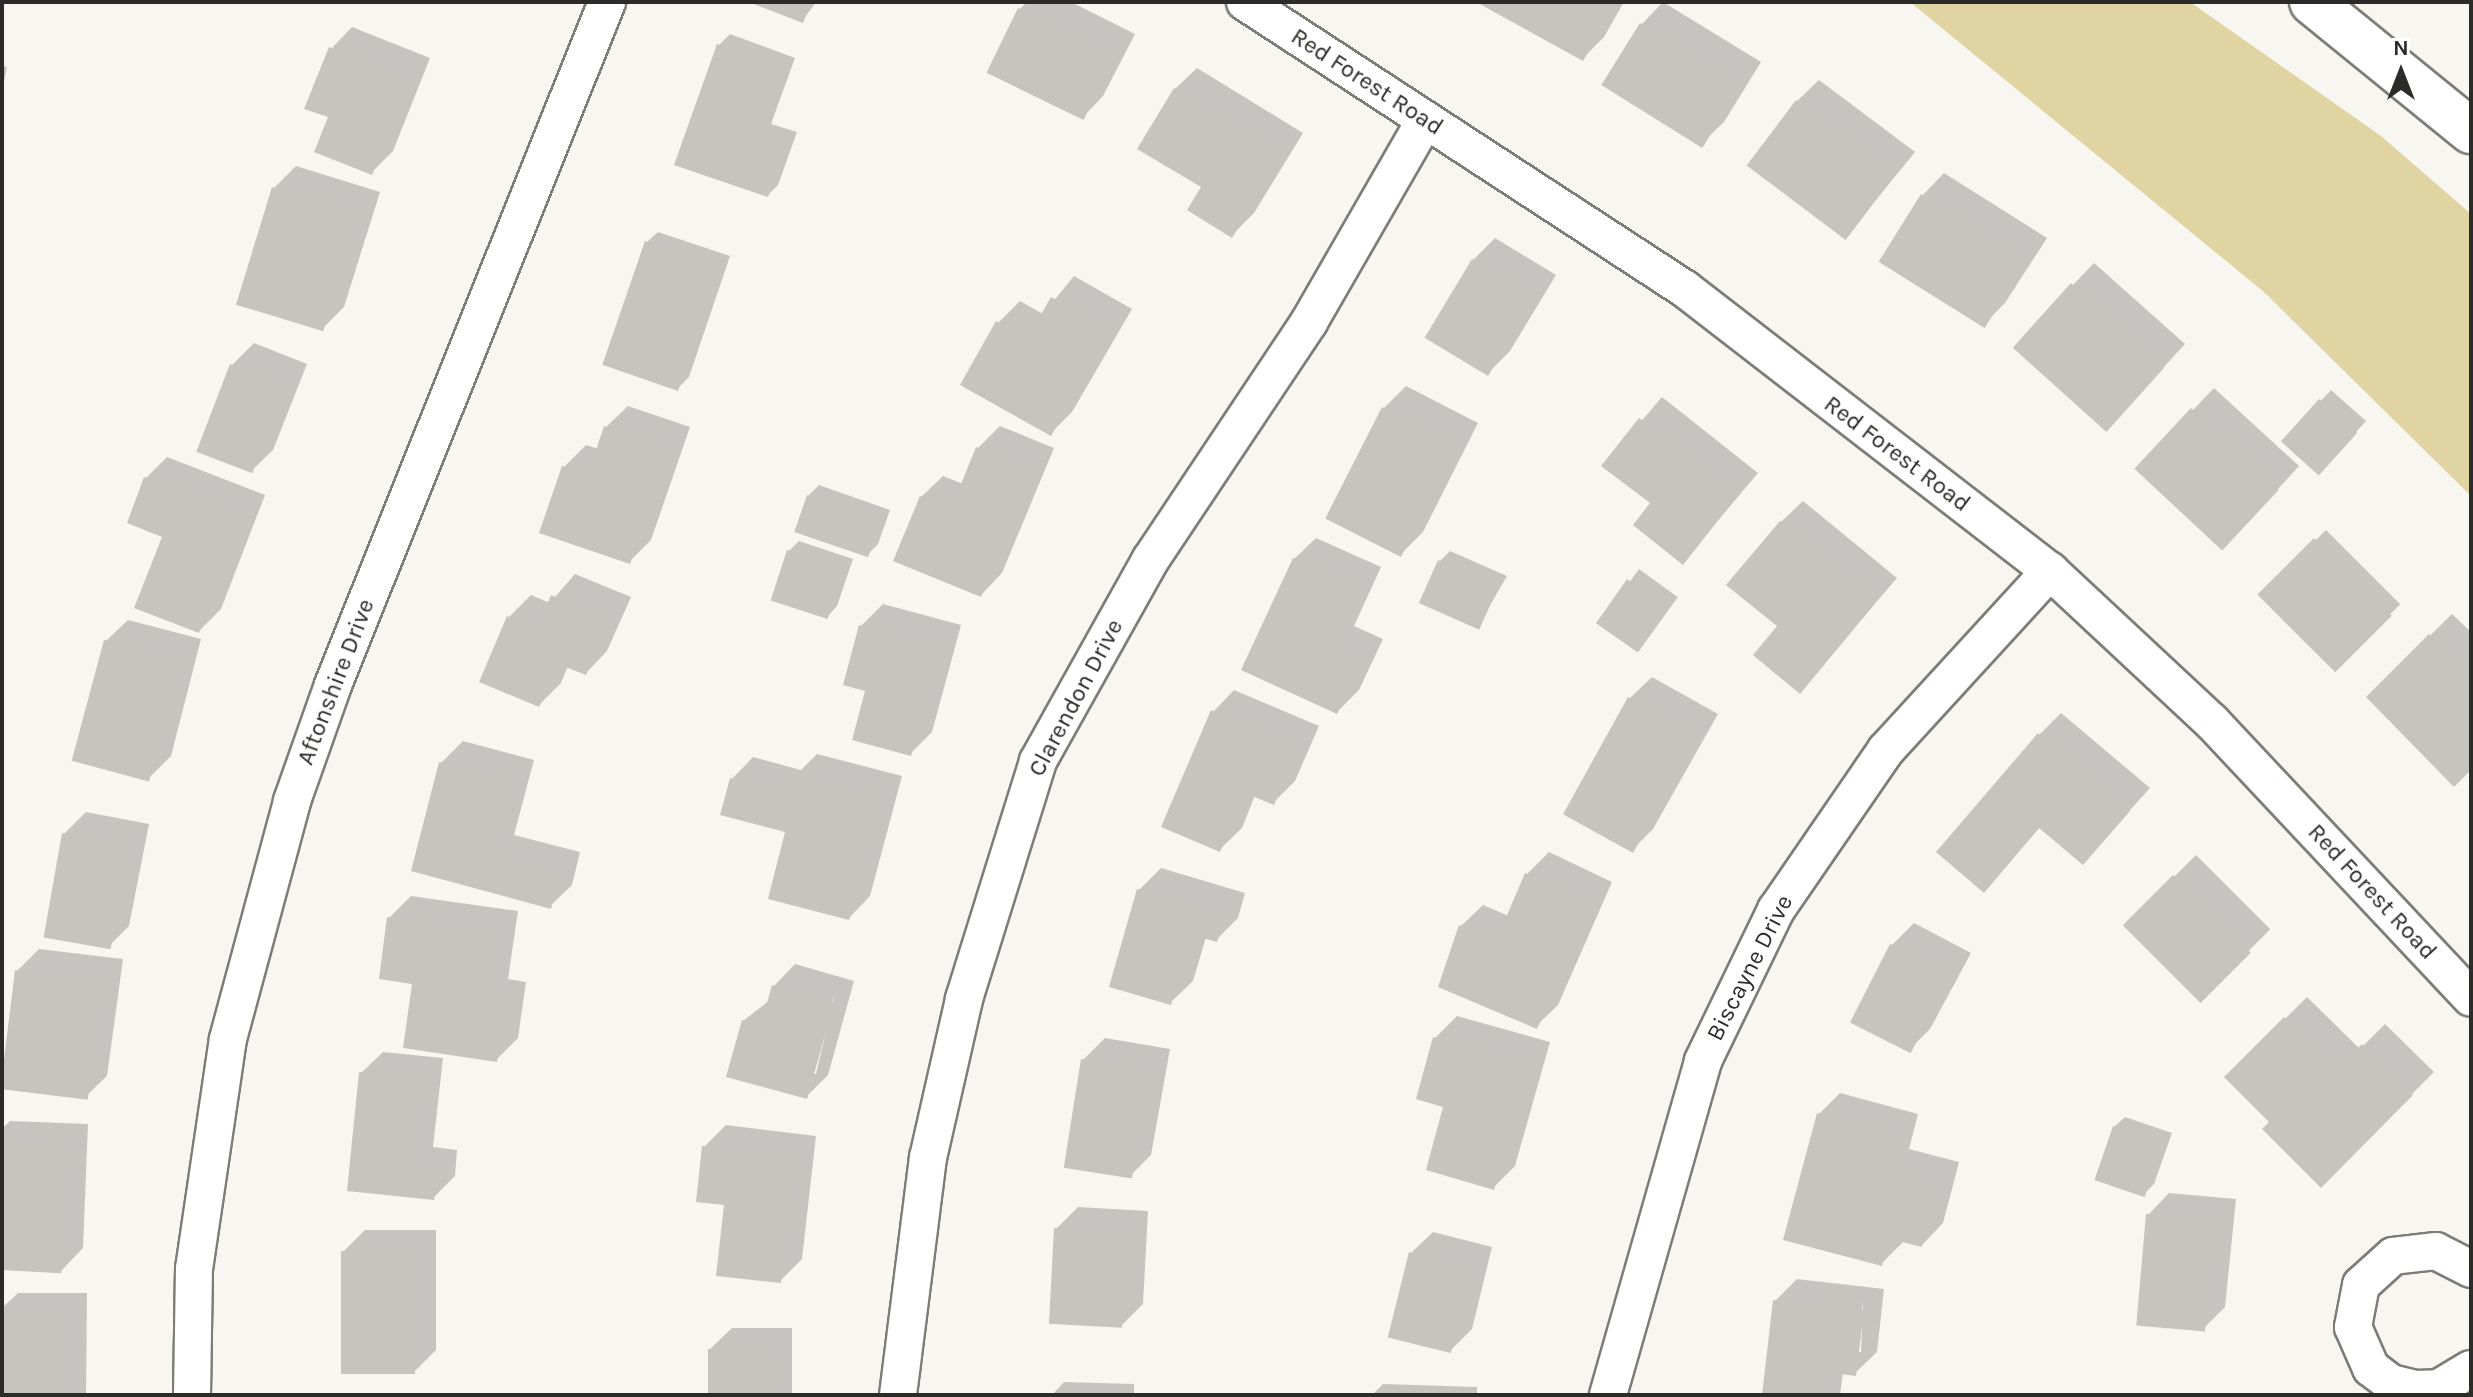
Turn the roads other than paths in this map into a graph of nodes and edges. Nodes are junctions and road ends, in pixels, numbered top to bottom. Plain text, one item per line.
1 (607, 2) edge
2 (1245, 2) edge
3 (2312, 2) edge
4 (1425, 120) junction
5 (2471, 131) edge
6 (2050, 571) junction
7 (2471, 998) edge
8 (2471, 1269) edge
9 (2471, 1369) edge
10 (192, 1395) edge
11 (898, 1395) edge
12 (1608, 1395) edge

1 - 10 street, Aftonshire Drive
2 - 4 street, Red Forest Road
3 - 5 highway
4 - 6 street, Red Forest Road
4 - 11 street, Clarendon Drive
6 - 7 street, Red Forest Road
6 - 12 street, Biscayne Drive
8 - 9 street

